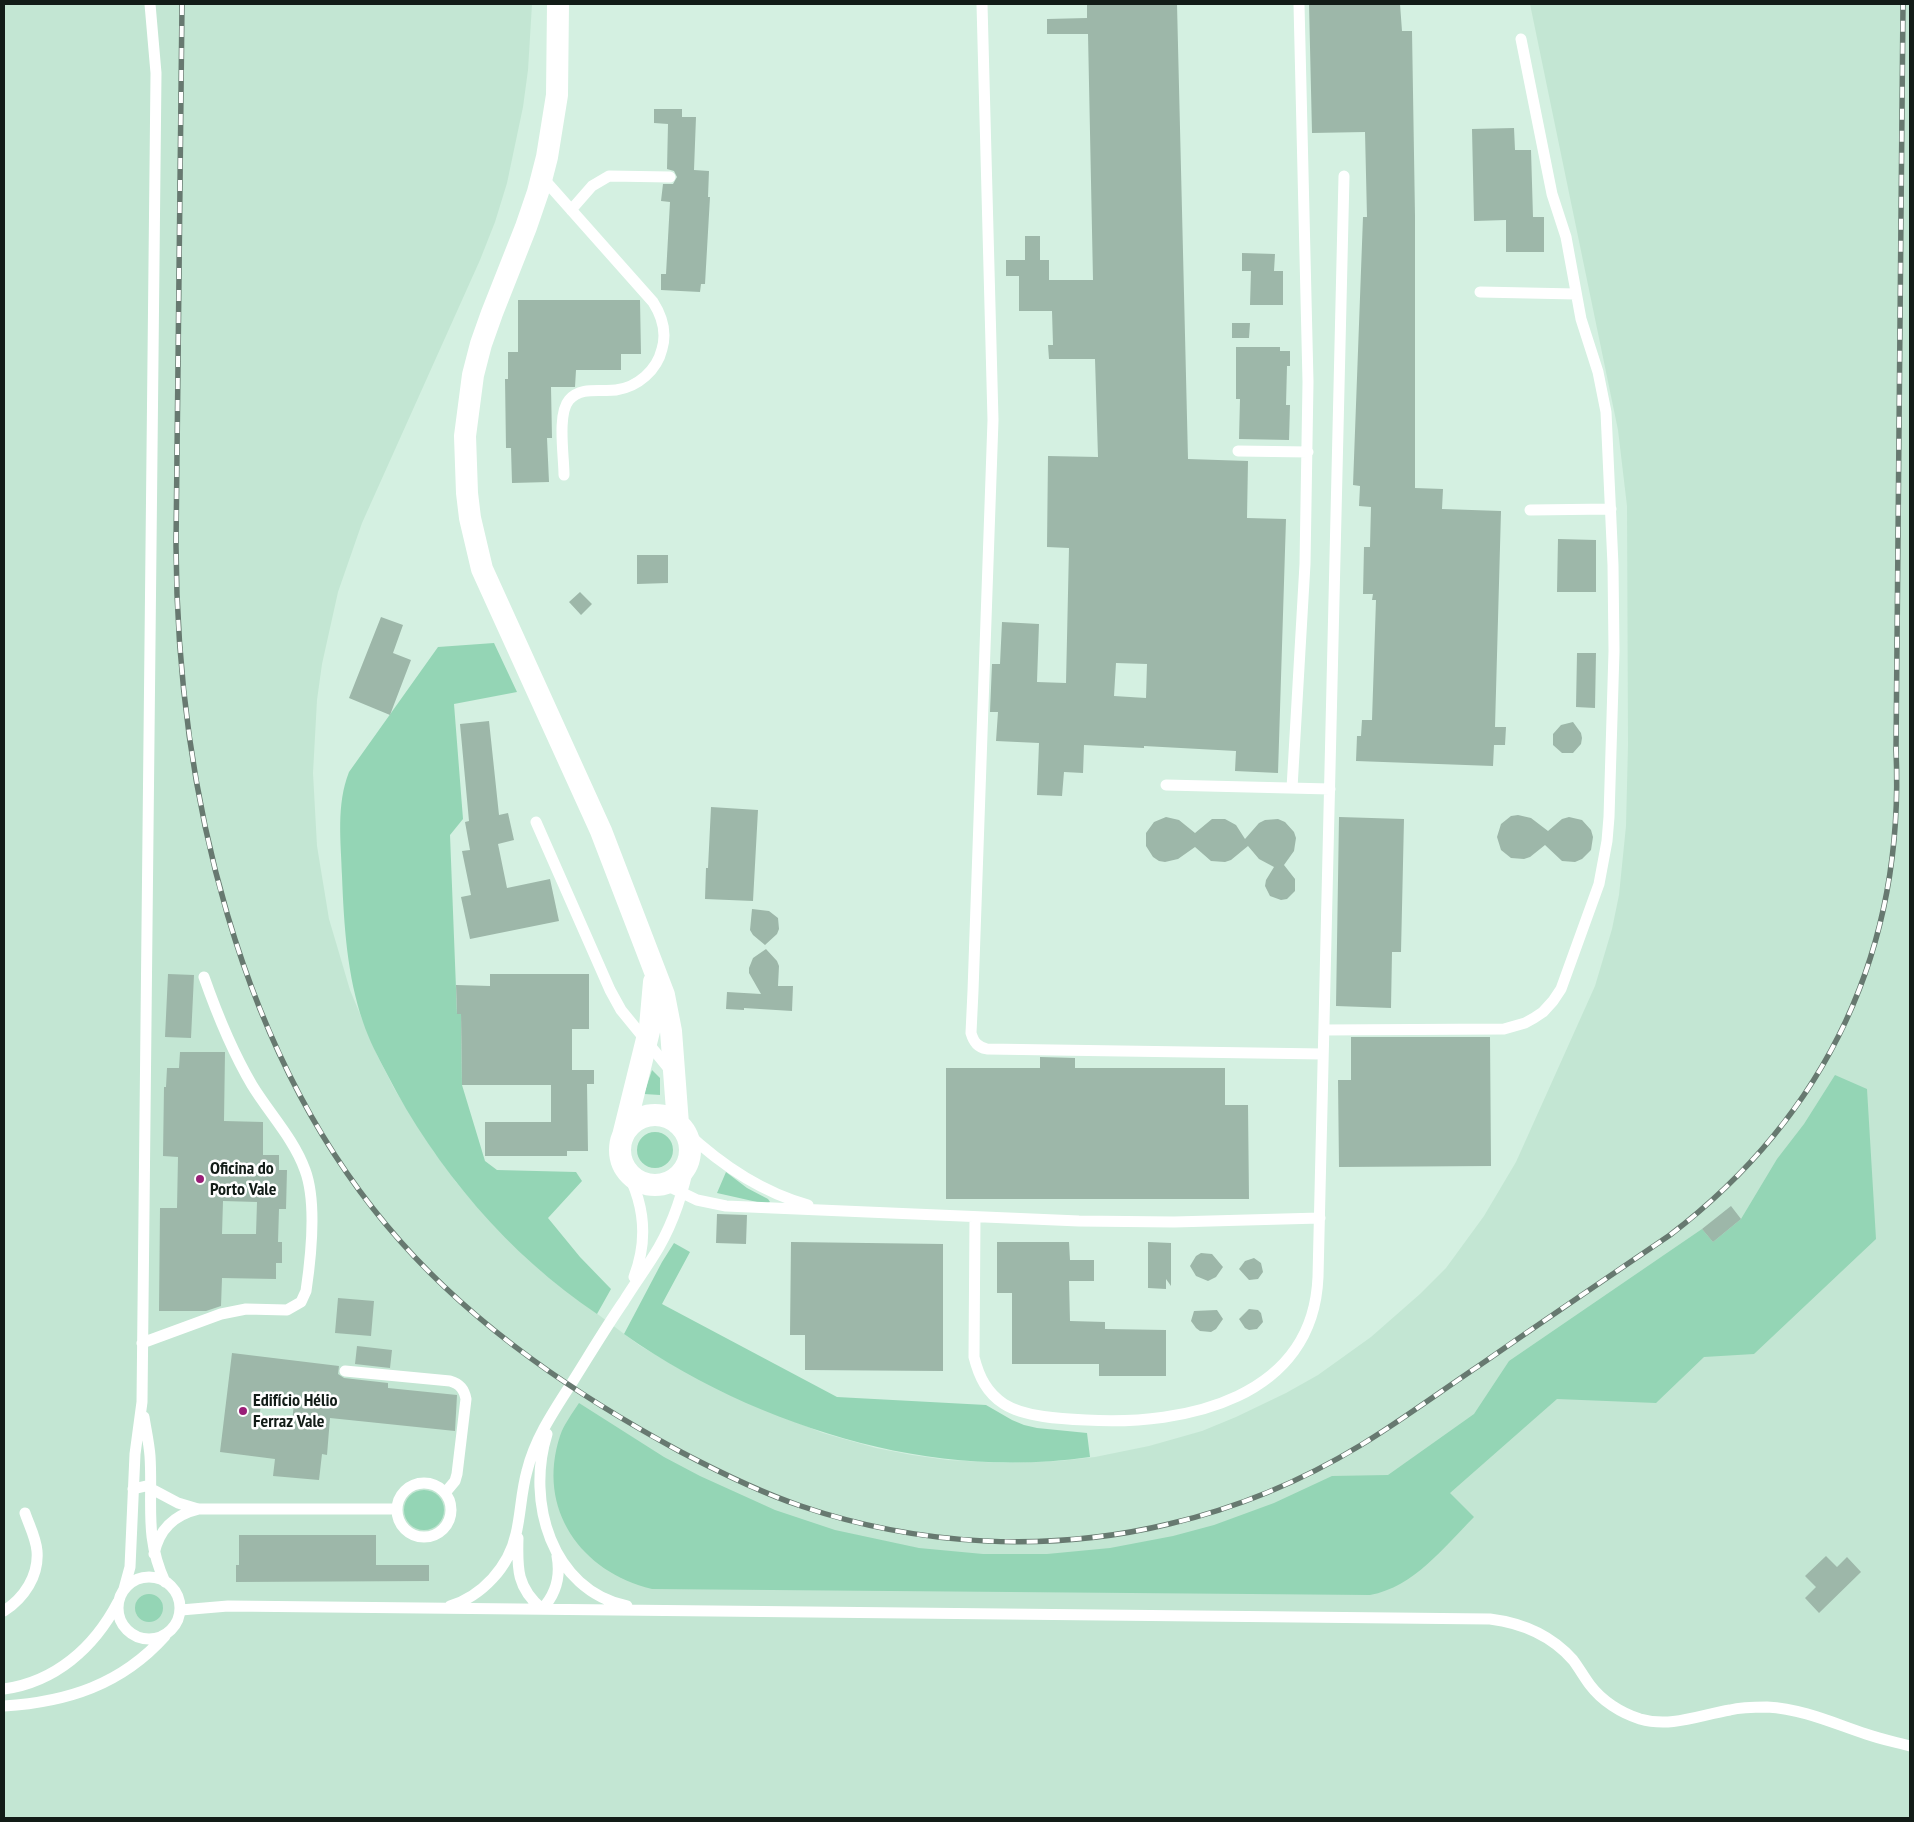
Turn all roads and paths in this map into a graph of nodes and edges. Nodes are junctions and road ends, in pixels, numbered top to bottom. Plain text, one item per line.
1 (150, 4) edge
2 (558, 4) edge
3 (982, 4) edge
4 (1300, 4) edge
5 (1521, 39) dead end
6 (1344, 176) dead end
7 (542, 177) junction
8 (670, 177) dead end
9 (571, 210) junction
10 (1480, 292) dead end
11 (1576, 294) junction
12 (1238, 451) dead end
13 (1308, 452) junction
14 (564, 475) dead end
15 (1610, 509) junction
16 (1530, 510) dead end
17 (1166, 785) dead end
18 (1292, 788) junction
19 (1330, 789) junction
20 (536, 822) dead end
21 (654, 971) junction
22 (204, 977) dead end
23 (1324, 1030) junction
24 (646, 1041) junction
25 (1324, 1054) junction
26 (674, 1078) junction
27 (681, 1127) junction
28 (623, 1138) junction
29 (624, 1166) junction
30 (673, 1189) junction
31 (824, 1210) junction
32 (975, 1217) junction
33 (1320, 1218) junction
34 (623, 1302) junction
35 (142, 1343) junction
36 (345, 1371) dead end
37 (142, 1402) junction
38 (558, 1405) junction
39 (150, 1488) junction
40 (133, 1489) junction
41 (445, 1493) junction
42 (199, 1509) junction
43 (397, 1509) junction
44 (25, 1513) dead end
45 (518, 1522) junction
46 (154, 1554) junction
47 (556, 1554) junction
48 (166, 1582) junction
49 (124, 1589) junction
50 (119, 1601) junction
51 (441, 1608) junction
52 (542, 1609) junction
53 (181, 1610) junction
54 (653, 1610) junction
55 (4, 1611) edge
56 (169, 1632) junction
57 (4, 1689) edge
58 (4, 1706) edge
59 (1910, 1746) edge

1 - 35 lane
2 - 7 street
3 - 25 lane
4 - 13 lane
5 - 11 lane
6 - 19 lane
7 - 9 lane
7 - 21 street
8 - 9 lane
9 - 14 lane
10 - 11 lane
11 - 15 lane
12 - 13 lane
13 - 18 lane
15 - 16 lane
15 - 23 lane
17 - 18 lane
18 - 19 lane
19 - 23 lane
20 - 24 lane
21 - 24 street
21 - 26 street
22 - 35 lane
23 - 25 lane
24 - 26 lane
24 - 28 street
25 - 33 lane
26 - 27 street
27 - 28 street
27 - 30 street
27 - 31 lane
28 - 29 street
29 - 30 street
29 - 34 lane
30 - 31 lane
30 - 34 lane
31 - 32 lane
32 - 33 lane
32 - 33 lane
34 - 38 lane
35 - 37 lane
36 - 41 lane
37 - 39 lane
37 - 40 lane
38 - 45 lane
38 - 47 lane
39 - 40 lane
39 - 42 lane
39 - 46 lane
40 - 49 lane
41 - 43 lane
41 - 43 lane
42 - 43 lane
42 - 46 lane
44 - 55 lane
45 - 51 lane
45 - 52 lane
46 - 48 lane
47 - 52 lane
47 - 54 lane
48 - 49 lane
48 - 53 lane
49 - 50 lane
50 - 56 lane
50 - 57 lane
51 - 52 lane
51 - 53 lane
52 - 54 lane
53 - 56 lane
54 - 59 lane
56 - 58 lane

